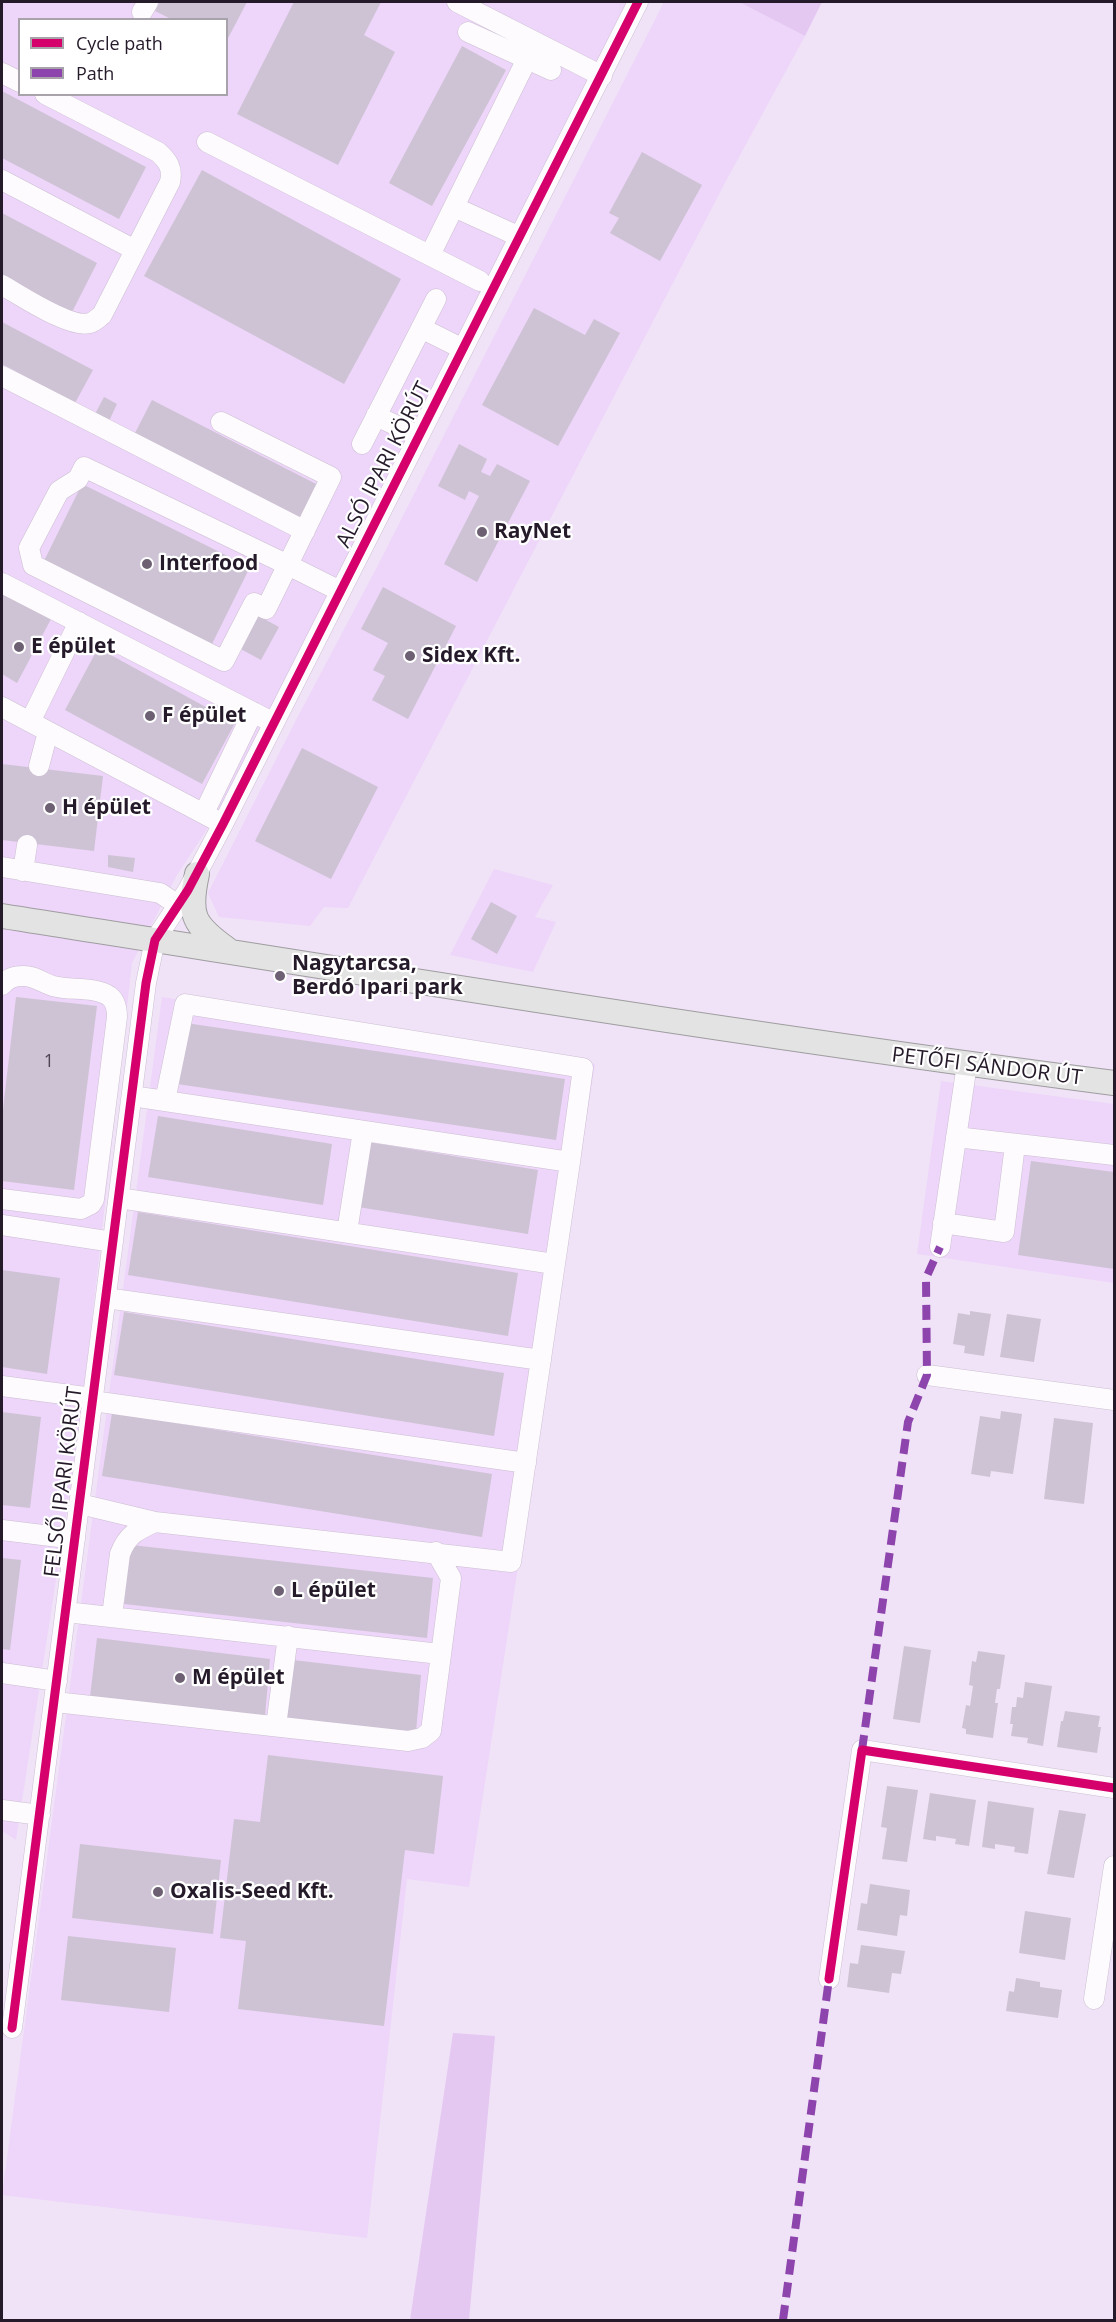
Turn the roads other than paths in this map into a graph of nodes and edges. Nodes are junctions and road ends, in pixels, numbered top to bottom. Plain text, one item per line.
1 (457, 2) edge
2 (638, 2) edge
3 (468, 32) dead end
4 (527, 59) junction
5 (551, 70) dead end
6 (2, 73) edge
7 (602, 76) junction
8 (18, 81) edge
9 (49, 96) edge
10 (207, 142) dead end
11 (2, 180) edge
12 (454, 207) junction
13 (520, 237) junction
14 (135, 250) junction
15 (430, 255) junction
16 (480, 281) dead end
17 (2, 285) edge
18 (436, 299) dead end
19 (421, 328) junction
20 (463, 349) junction
21 (2, 376) edge
22 (376, 416) junction
23 (221, 422) dead end
24 (419, 436) junction
25 (362, 444) dead end
26 (305, 531) junction
27 (288, 565) junction
28 (2, 583) edge
29 (340, 591) junction
30 (79, 622) junction
31 (2, 707) edge
32 (253, 712) junction
33 (30, 722) junction
34 (274, 723) junction
35 (48, 732) junction
36 (39, 766) dead end
37 (204, 813) junction
38 (223, 824) junction
39 (27, 845) dead end
40 (2, 867) edge
41 (23, 871) junction
42 (196, 874) junction
43 (178, 905) junction
44 (2, 916) edge
45 (155, 940) junction
46 (231, 953) junction
47 (2, 985) edge
48 (967, 1064) junction
49 (1114, 1083) edge
50 (132, 1096) junction
51 (165, 1101) junction
52 (363, 1131) junction
53 (956, 1137) junction
54 (1015, 1145) junction
55 (1114, 1155) edge
56 (570, 1162) junction
57 (119, 1198) junction
58 (2, 1199) edge
59 (81, 1209) junction
60 (943, 1223) junction
61 (2, 1225) edge
62 (347, 1232) junction
63 (75, 1236) junction
64 (113, 1242) junction
65 (940, 1247) dead end
66 (554, 1264) junction
67 (106, 1298) junction
68 (541, 1360) junction
69 (927, 1375) dead end
70 (2, 1386) edge
71 (93, 1399) junction
72 (1114, 1400) edge
73 (526, 1463) junction
74 (80, 1504) junction
75 (155, 1522) junction
76 (2, 1530) edge
77 (75, 1539) junction
78 (436, 1552) junction
79 (66, 1612) junction
80 (112, 1616) junction
81 (288, 1636) junction
82 (440, 1654) junction
83 (2, 1673) edge
84 (57, 1681) junction
85 (55, 1702) junction
86 (276, 1726) junction
87 (1114, 1788) edge
88 (2, 1810) edge
89 (40, 1815) junction
90 (1114, 1866) edge
91 (829, 1979) dead end
92 (1094, 1999) dead end
93 (12, 2028) dead end

1 - 7 street
2 - 7 street, ALSÓ IPARI KÖRÚT
3 - 4 street
4 - 5 street
4 - 12 street
6 - 8 street
7 - 13 street, ALSÓ IPARI KÖRÚT
9 - 14 street
10 - 15 street
11 - 14 street
12 - 13 street
12 - 15 street
13 - 20 street, ALSÓ IPARI KÖRÚT
14 - 17 street
15 - 16 street
18 - 19 street
19 - 20 street
19 - 22 street
20 - 24 street, ALSÓ IPARI KÖRÚT
21 - 26 street
22 - 24 street
22 - 25 street
23 - 26 street
24 - 29 street, ALSÓ IPARI KÖRÚT
26 - 27 street
27 - 27 street
27 - 29 street
28 - 30 street
29 - 34 street, ALSÓ IPARI KÖRÚT
30 - 32 street
30 - 33 street
31 - 33 street
32 - 34 street
32 - 37 street
33 - 35 street
34 - 38 street, ALSÓ IPARI KÖRÚT
35 - 36 street
35 - 37 street
37 - 38 street
38 - 42 street, ALSÓ IPARI KÖRÚT
39 - 41 street
40 - 41 street
41 - 43 street
42 - 43 street, ALSÓ IPARI KÖRÚT
42 - 46 main road
43 - 45 street, ALSÓ IPARI KÖRÚT
44 - 45 main road, PETŐFI SÁNDOR ÚT
45 - 46 main road, PETŐFI SÁNDOR ÚT
45 - 50 street, FELSŐ IPARI KÖRÚT
46 - 48 main road, PETŐFI SÁNDOR ÚT
47 - 59 street
48 - 49 main road, PETŐFI SÁNDOR ÚT
48 - 53 street
50 - 51 street
50 - 57 street, FELSŐ IPARI KÖRÚT
51 - 52 street
51 - 56 street
52 - 56 street
52 - 62 street
53 - 54 street
53 - 60 street
54 - 55 street
54 - 60 street
56 - 66 street
57 - 62 street
57 - 64 street, FELSŐ IPARI KÖRÚT
58 - 59 street
59 - 63 street
60 - 65 street
61 - 63 street
62 - 66 street
63 - 64 street
64 - 67 street, FELSŐ IPARI KÖRÚT
66 - 68 street
67 - 68 street
67 - 71 street, FELSŐ IPARI KÖRÚT
68 - 73 street
69 - 72 street
70 - 71 street
71 - 73 street
71 - 74 street, FELSŐ IPARI KÖRÚT
73 - 78 street
74 - 75 street
74 - 77 street, FELSŐ IPARI KÖRÚT
75 - 78 street
75 - 80 street
76 - 77 street
77 - 79 street, FELSŐ IPARI KÖRÚT
78 - 82 street
79 - 80 street
79 - 84 street, FELSŐ IPARI KÖRÚT
80 - 81 street
81 - 82 street
81 - 86 street
82 - 86 street
83 - 84 street
84 - 85 street, FELSŐ IPARI KÖRÚT
85 - 86 street
85 - 89 street, FELSŐ IPARI KÖRÚT
87 - 91 street
88 - 89 street
89 - 93 street, FELSŐ IPARI KÖRÚT
90 - 92 street

